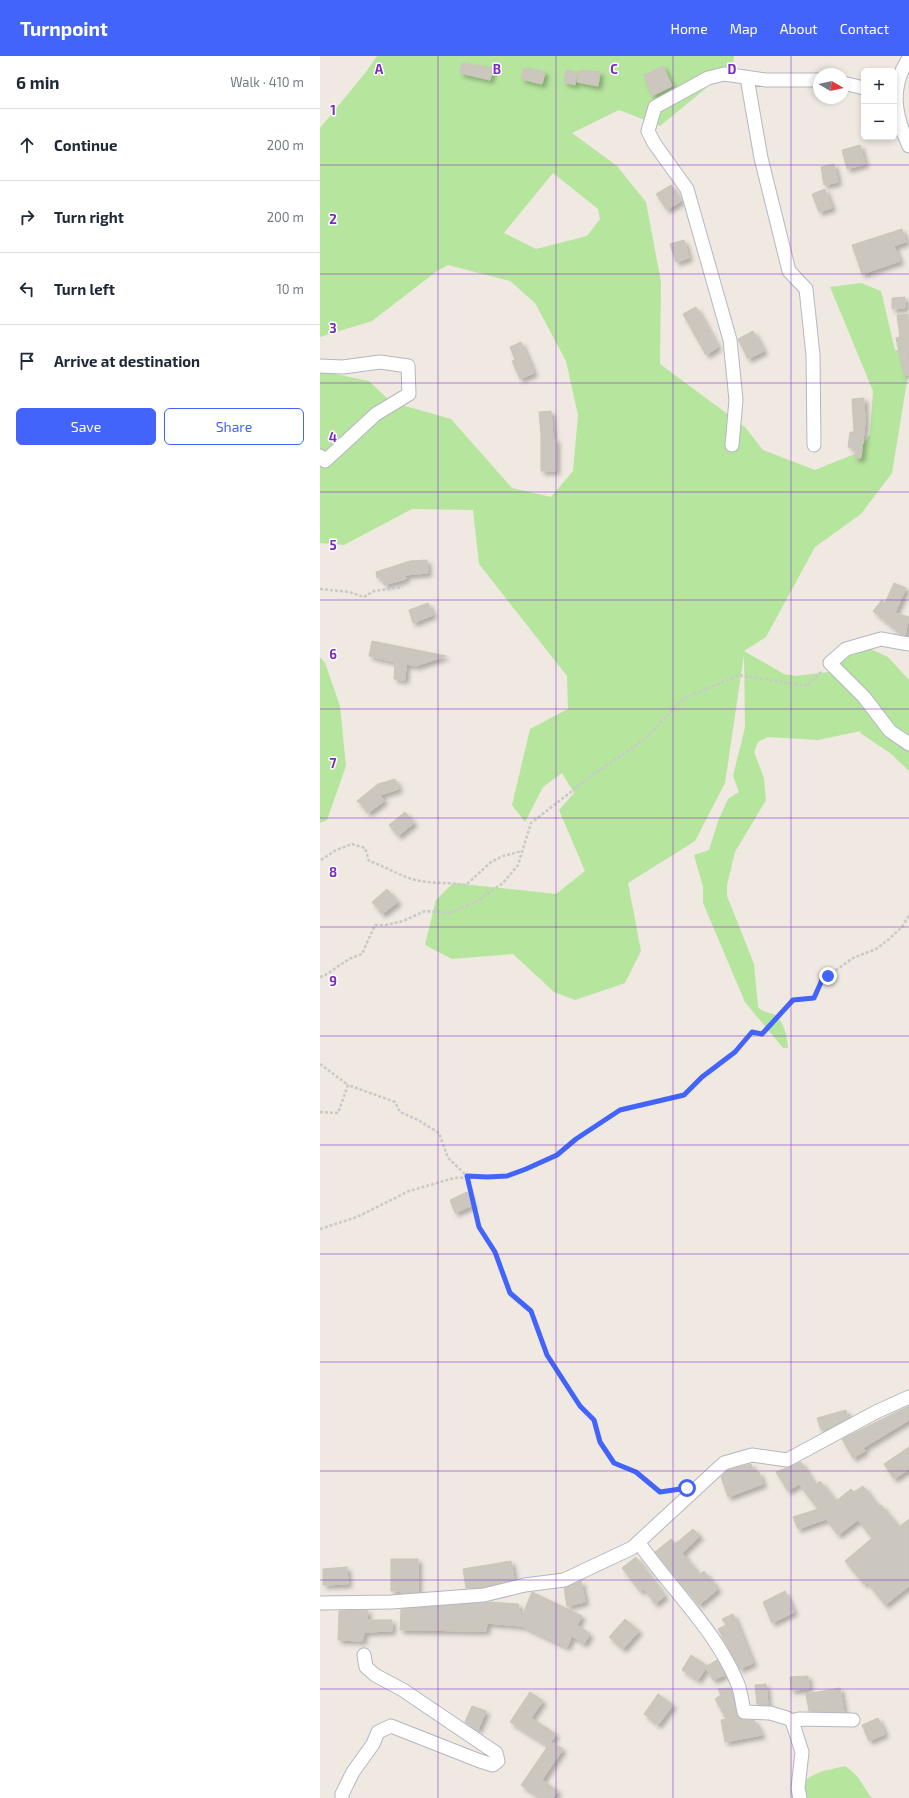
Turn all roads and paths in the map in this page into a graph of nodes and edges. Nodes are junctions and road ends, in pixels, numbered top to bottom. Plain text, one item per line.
1 (909, 58) edge
2 (747, 78) junction
3 (813, 80) edge
4 (849, 84) edge
5 (861, 87) edge
6 (897, 89) edge
7 (896, 104) edge
8 (909, 146) edge
9 (320, 366) edge
10 (732, 445) dead end
11 (814, 445) dead end
12 (320, 456) edge
13 (403, 587) dead end
14 (320, 589) edge
15 (909, 644) edge
16 (830, 663) junction
17 (909, 744) edge
18 (522, 852) junction
19 (320, 860) edge
20 (909, 915) edge
21 (320, 977) edge
22 (320, 1064) edge
23 (348, 1085) junction
24 (320, 1112) edge
25 (467, 1176) junction
26 (320, 1229) edge
27 (909, 1397) edge
28 (680, 1489) dead end
29 (638, 1543) junction
30 (320, 1603) edge
31 (364, 1655) dead end
32 (853, 1720) dead end
33 (792, 1721) junction
34 (342, 1798) edge
35 (800, 1798) edge

1 - 6 street
2 - 3 street
2 - 10 street
2 - 11 street
4 - 5 street
7 - 8 street
9 - 12 street
13 - 14 path
15 - 16 street
16 - 17 street
16 - 18 path
18 - 19 path
18 - 21 path
20 - 25 path
22 - 23 path
23 - 24 path
23 - 25 path
25 - 26 path
25 - 28 path
27 - 29 street
29 - 30 street
29 - 33 street
31 - 34 street
32 - 33 street
33 - 35 street

